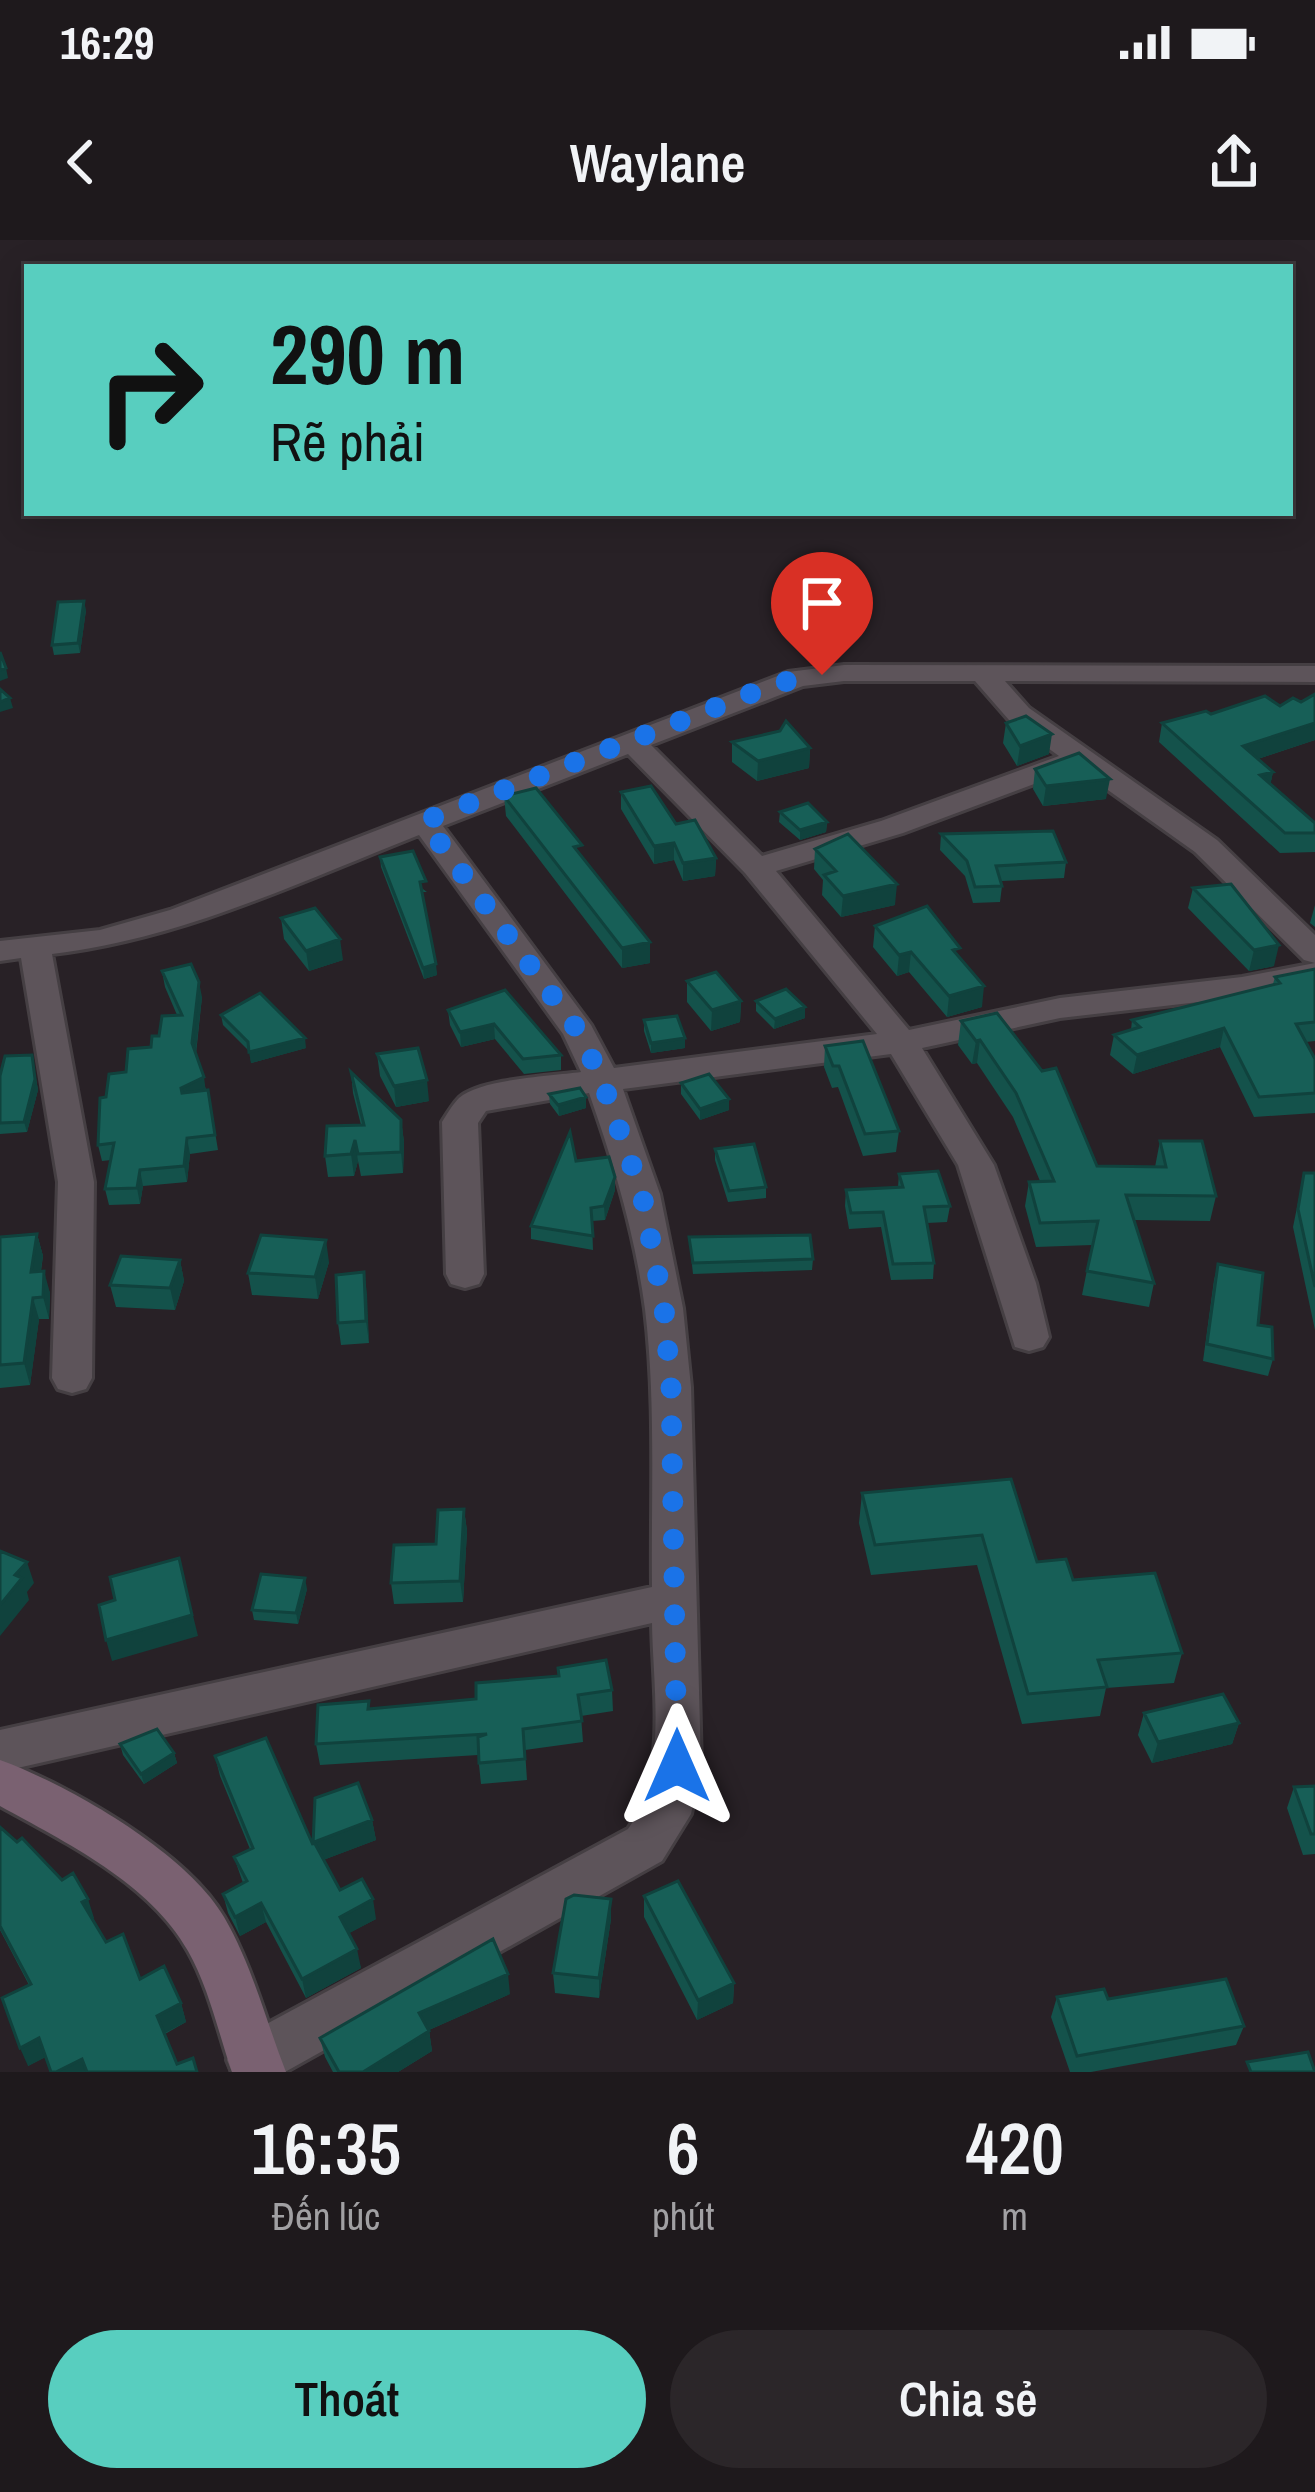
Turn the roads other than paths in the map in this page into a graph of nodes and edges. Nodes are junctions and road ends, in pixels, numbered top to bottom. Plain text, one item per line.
1 (1315, 674) edge
2 (985, 676) junction
3 (634, 743) junction
4 (1083, 757) junction
5 (424, 821) junction
6 (756, 867) junction
7 (18, 950) edge
8 (1315, 952) edge
9 (1315, 973) edge
10 (902, 1042) junction
11 (601, 1078) junction
12 (465, 1274) dead end
13 (1029, 1337) dead end
14 (72, 1378) dead end
15 (675, 1600) junction
16 (0, 1751) edge
17 (0, 1781) edge
18 (256, 2066) edge

1 - 2 street
2 - 3 street
2 - 4 street
3 - 5 street
3 - 6 street
4 - 6 street
4 - 8 street
5 - 7 street
5 - 11 street
6 - 10 street
7 - 14 street
9 - 10 street
10 - 11 street
10 - 13 street
11 - 12 street
11 - 15 street
15 - 16 street
15 - 18 street
17 - 18 main road

